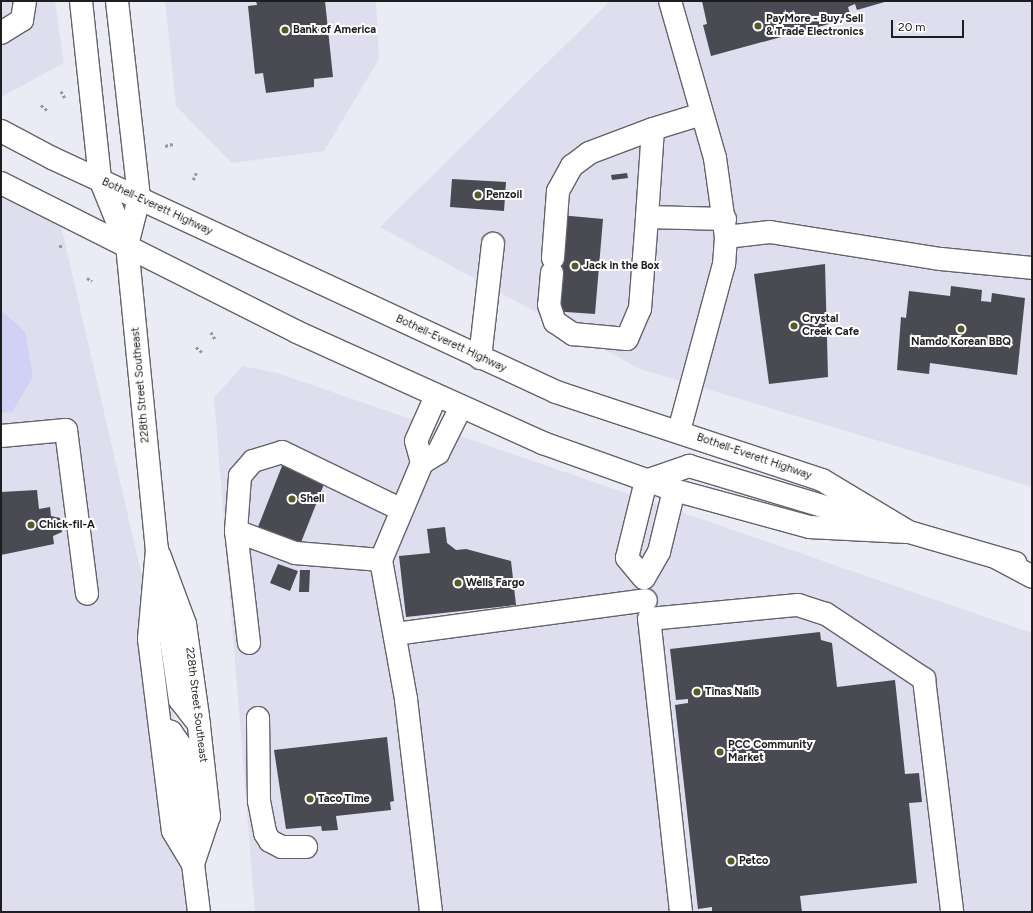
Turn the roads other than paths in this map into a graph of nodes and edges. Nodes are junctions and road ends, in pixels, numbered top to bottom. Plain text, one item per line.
1 (25, 1) edge
2 (81, 1) edge
3 (117, 1) edge
4 (670, 1) edge
5 (1, 33) edge
6 (702, 114) junction
7 (652, 129) junction
8 (1, 131) edge
9 (100, 179) junction
10 (1, 183) edge
11 (139, 198) junction
12 (647, 217) junction
13 (725, 228) junction
14 (493, 244) dead end
15 (127, 245) junction
16 (1032, 268) edge
17 (480, 358) junction
18 (436, 396) junction
19 (461, 407) junction
20 (679, 431) junction
21 (1, 436) edge
22 (422, 463) junction
23 (646, 481) junction
24 (674, 490) junction
25 (402, 510) junction
26 (236, 531) junction
27 (909, 532) junction
28 (157, 549) junction
29 (997, 558) junction
30 (1032, 558) edge
31 (381, 560) junction
32 (1032, 568) edge
33 (1032, 577) edge
34 (644, 578) junction
35 (87, 594) dead end
36 (648, 610) junction
37 (396, 634) junction
38 (249, 643) dead end
39 (258, 718) dead end
40 (306, 847) dead end
41 (193, 864) junction
42 (199, 912) edge
43 (431, 912) edge
44 (681, 912) edge
45 (952, 912) edge

1 - 5 main road
2 - 9 main road, 228th Street Southeast
3 - 11 main road, 228th Street Southeast
4 - 6 main road
6 - 7 main road
6 - 13 main road
7 - 12 main road
7 - 12 main road
8 - 9 main road, Bothell-Everett Highway
9 - 11 main road, Bothell-Everett Highway
9 - 15 main road, 228th Street Southeast
10 - 15 main road, Bothell-Everett Highway
11 - 15 main road, 228th Street Southeast
11 - 17 main road, Bothell-Everett Highway
12 - 13 main road
13 - 16 main road
13 - 20 main road
14 - 17 main road
15 - 18 main road, Bothell-Everett Highway
15 - 28 main road, 228th Street Southeast
17 - 20 main road, Bothell-Everett Highway
18 - 19 main road, Bothell-Everett Highway
18 - 22 main road
19 - 22 main road
19 - 23 main road, Bothell-Everett Highway
20 - 27 main road, Bothell-Everett Highway
21 - 35 main road
22 - 25 main road
23 - 24 main road, Bothell-Everett Highway
23 - 27 main road
23 - 34 main road
24 - 27 main road, Bothell-Everett Highway
24 - 34 main road
25 - 26 main road
25 - 31 main road
26 - 31 main road
26 - 38 main road
27 - 29 main road, Bothell-Everett Highway
28 - 41 main road, 228th Street Southeast
28 - 41 main road, 228th Street Southeast
29 - 30 main road
29 - 32 main road, Bothell-Everett Highway
29 - 33 main road
31 - 37 main road
34 - 36 main road
36 - 37 main road
36 - 44 main road
36 - 45 main road
37 - 43 main road
39 - 40 main road
41 - 42 main road, 228th Street Southeast

